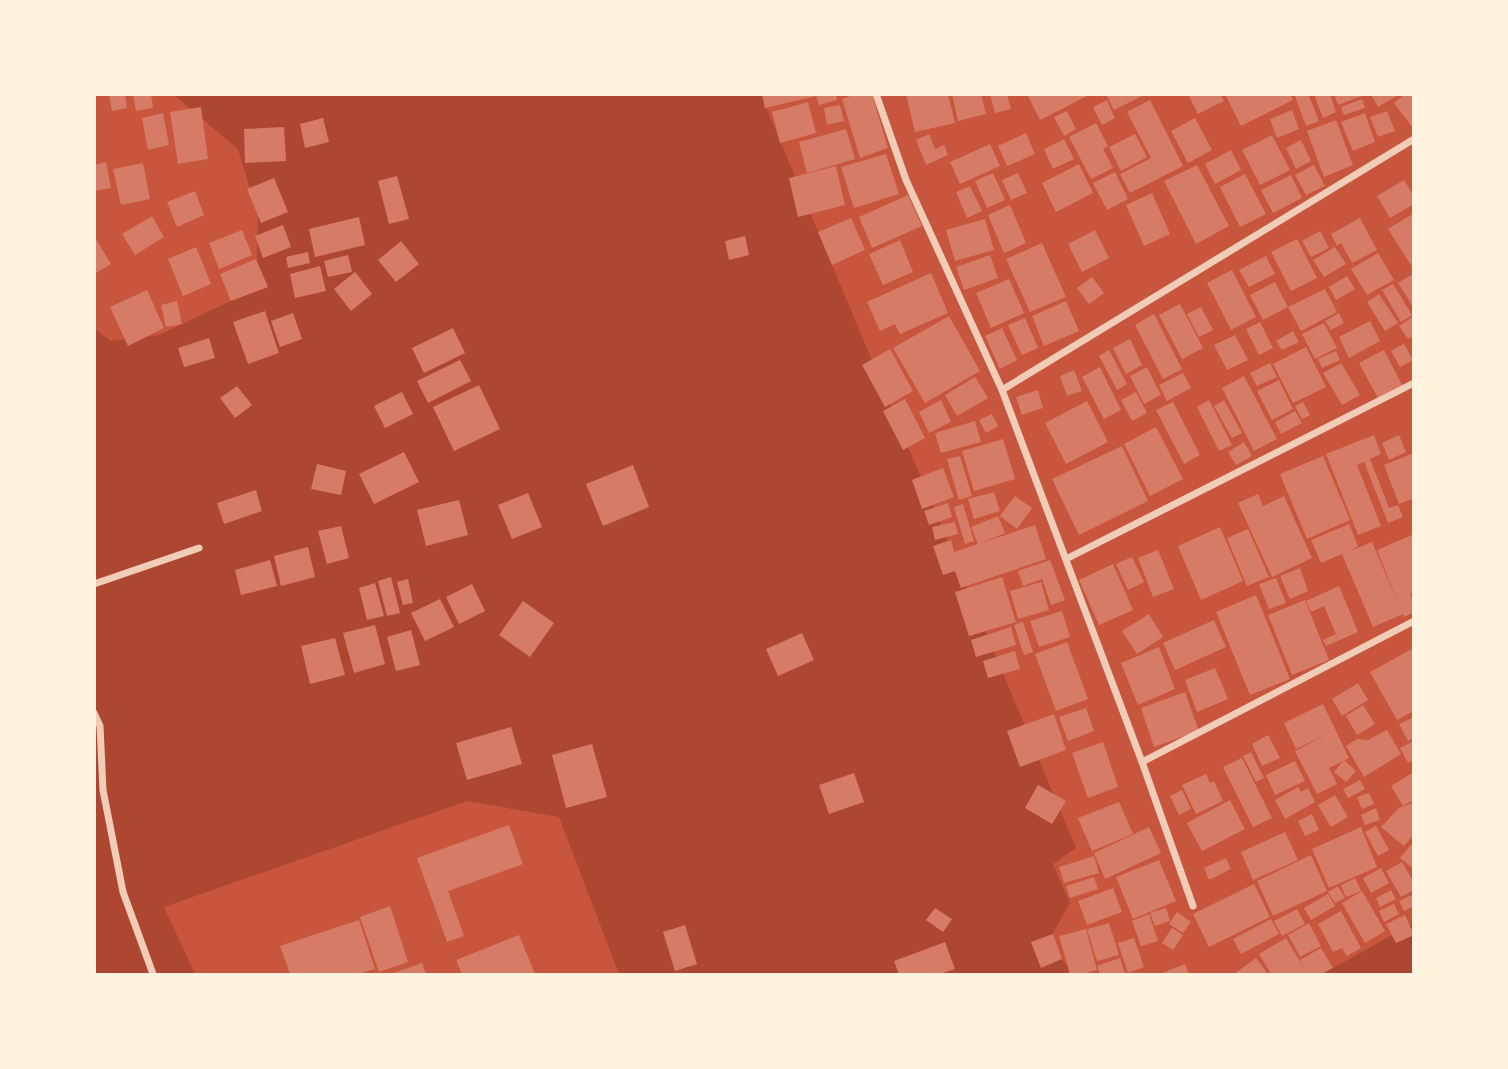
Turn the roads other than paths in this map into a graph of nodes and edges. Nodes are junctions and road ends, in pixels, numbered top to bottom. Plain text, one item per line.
1 (876, 94) edge
2 (1413, 139) edge
3 (1413, 383) edge
4 (1002, 390) junction
5 (199, 548) dead end
6 (1066, 559) junction
7 (94, 584) edge
8 (1413, 621) edge
9 (94, 713) edge
10 (1142, 762) junction
11 (1193, 906) dead end
12 (153, 975) edge

1 - 4 street
2 - 4 street
3 - 6 street
4 - 6 street
5 - 7 street
6 - 10 street
8 - 10 street
9 - 12 street
10 - 11 street

